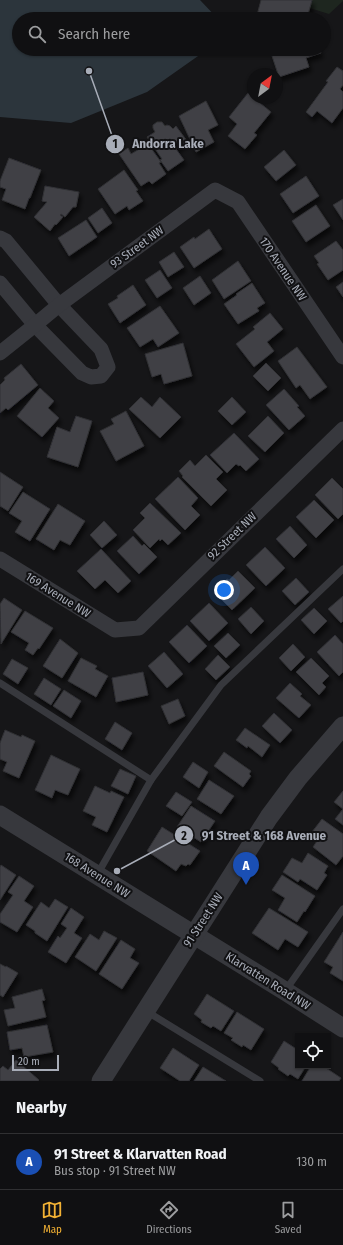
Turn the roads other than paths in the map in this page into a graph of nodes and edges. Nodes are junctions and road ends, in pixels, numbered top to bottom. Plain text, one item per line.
1 (215, 190) joint
2 (0, 238) edge
3 (0, 283) edge
4 (59, 305) junction
5 (35, 325) junction
6 (0, 353) edge
7 (343, 357) edge
8 (343, 428) edge
9 (0, 559) edge
10 (343, 569) edge
11 (115, 630) joint
12 (0, 683) edge
13 (343, 726) edge
14 (151, 780) junction
15 (0, 815) edge
16 (96, 875) junction
17 (343, 909) edge
18 (193, 935) junction
19 (285, 991) junction
20 (146, 1011) junction
21 (343, 1028) edge
22 (101, 1081) edge
23 (260, 1081) edge

1 - 4 street, 93 Street NW
1 - 7 street, 170 Avenue NW
2 - 4 street
3 - 5 street
4 - 5 street, 93 Street NW
4 - 5 street
5 - 6 street, 93 Street NW
8 - 11 street, 92 Street NW
9 - 11 street, 169 Avenue NW
10 - 14 lane
12 - 14 lane
13 - 18 street, 91 Street NW
14 - 16 lane
15 - 16 street, 168 Avenue NW
16 - 18 street, 168 Avenue NW
17 - 19 lane
18 - 19 street, Klarvatten Road NW
18 - 20 street, 91 Street NW
19 - 21 street, Klarvatten Road NW
20 - 22 street, 91 Street NW
20 - 23 lane

